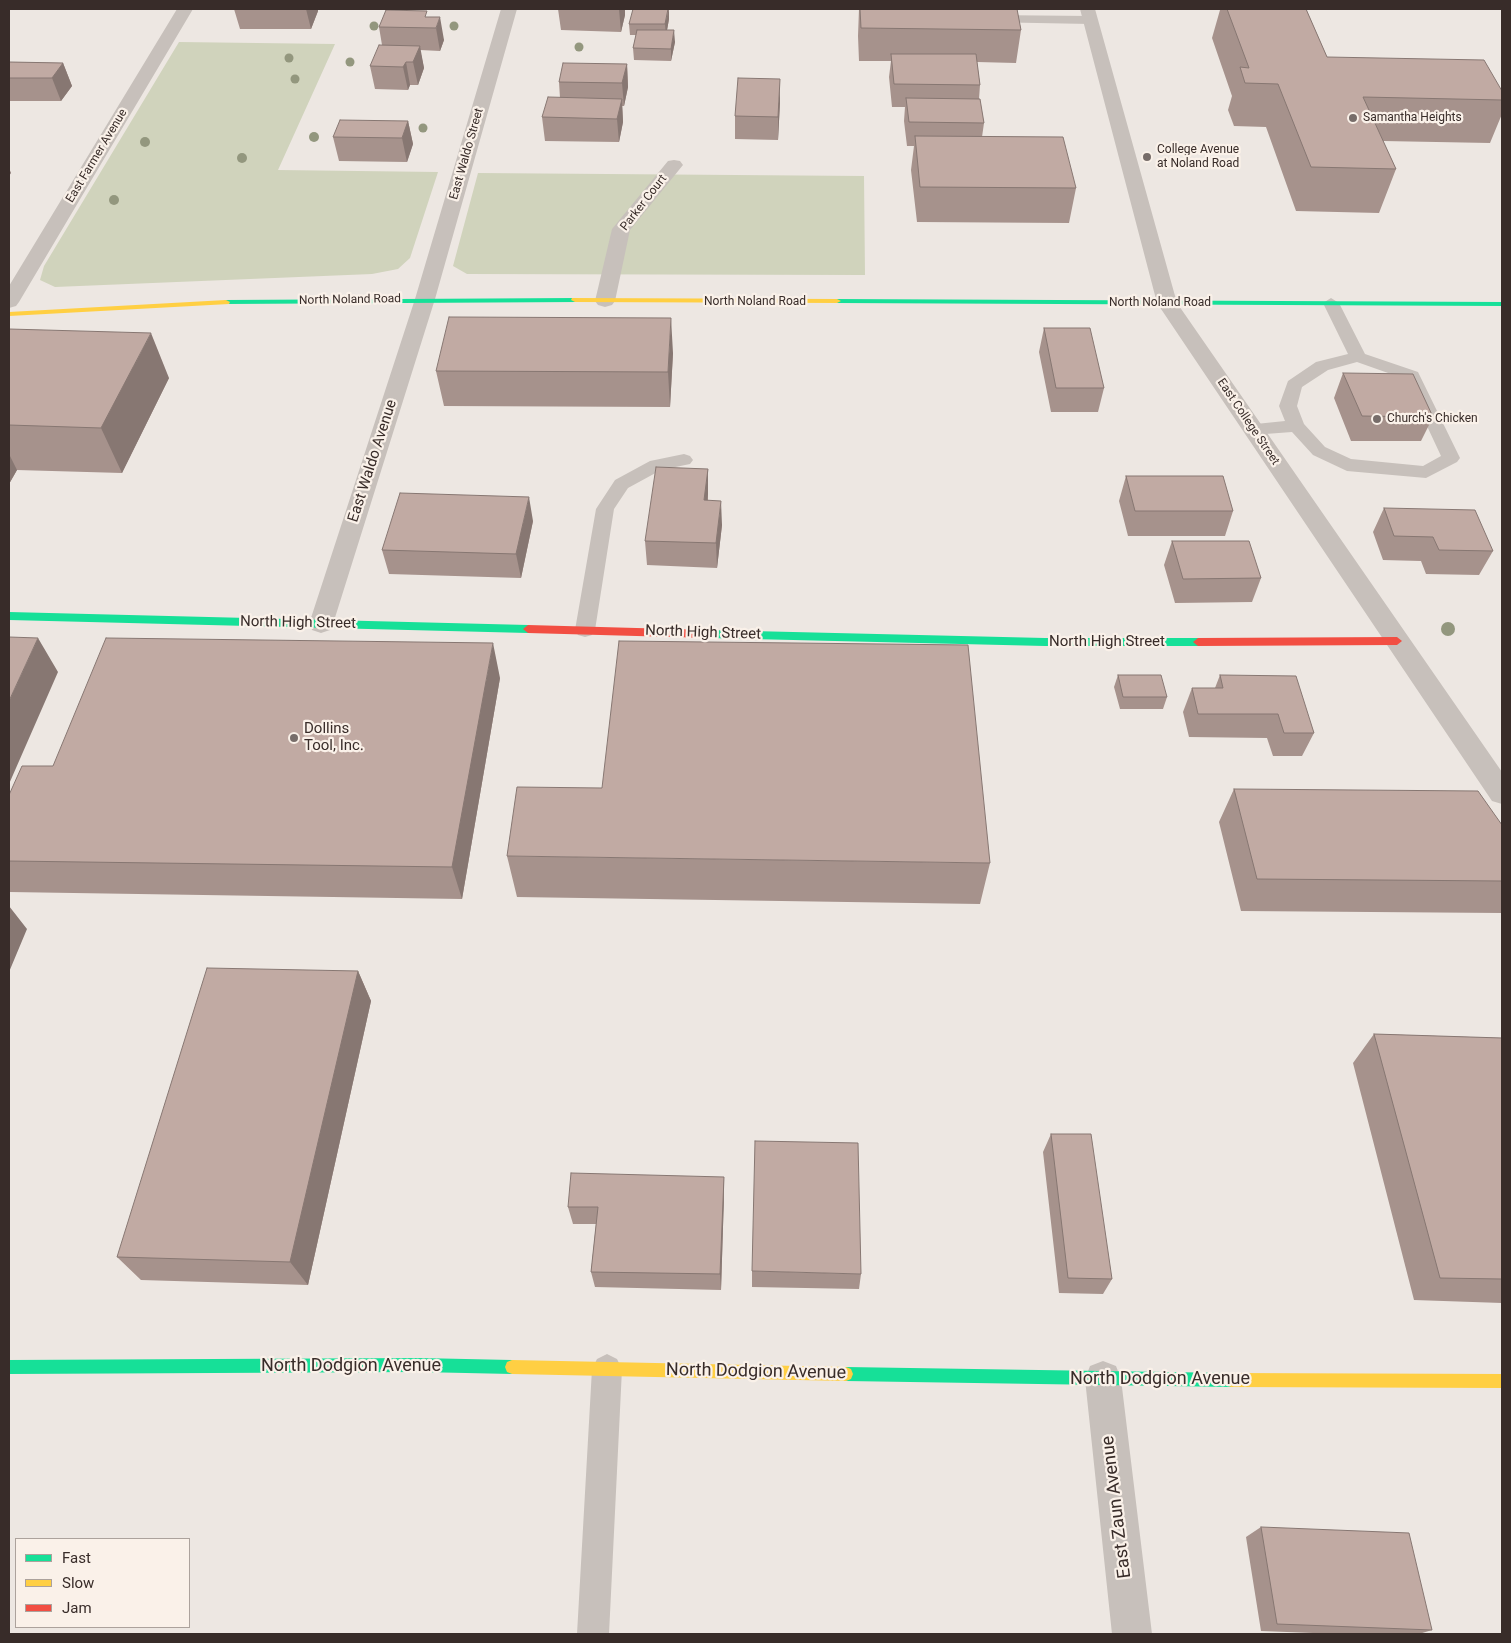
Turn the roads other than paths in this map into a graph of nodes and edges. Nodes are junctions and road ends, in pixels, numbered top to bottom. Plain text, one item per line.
1 (184, 9) edge
2 (510, 9) edge
3 (1088, 14) edge
4 (974, 19) edge
5 (674, 165) dead end
6 (425, 299) junction
7 (605, 301) junction
8 (9, 302) edge
9 (1167, 303) junction
10 (1331, 304) junction
11 (1502, 304) edge
12 (9, 314) edge
13 (1358, 357) junction
14 (1296, 426) junction
15 (1252, 429) junction
16 (684, 460) dead end
17 (9, 616) edge
18 (321, 624) junction
19 (585, 630) junction
20 (1396, 641) junction
21 (1502, 793) edge
22 (9, 1367) edge
23 (607, 1369) junction
24 (1103, 1379) junction
25 (1502, 1381) edge
26 (593, 1634) edge
27 (1132, 1634) edge

1 - 8 street, East Farmer Avenue
2 - 6 street, East Waldo Street
3 - 4 lane
3 - 9 street, East College Street
5 - 7 street, Parker Court
6 - 7 street, North Noland Road
6 - 12 street, North Noland Road
6 - 18 street, East Waldo Avenue
7 - 9 street, North Noland Road
9 - 10 street, North Noland Road
9 - 15 street, East College Street
10 - 11 street, North Noland Road
10 - 13 lane
13 - 14 lane
13 - 14 lane
14 - 15 lane
15 - 20 street, East College Street
16 - 19 lane
17 - 18 street, North High Street
18 - 19 street, North High Street
19 - 20 street, North High Street
20 - 21 street, East College Street
22 - 23 street, North Dodgion Avenue
23 - 24 street, North Dodgion Avenue
23 - 26 lane
24 - 25 street, North Dodgion Avenue
24 - 27 street, East Zaun Avenue

